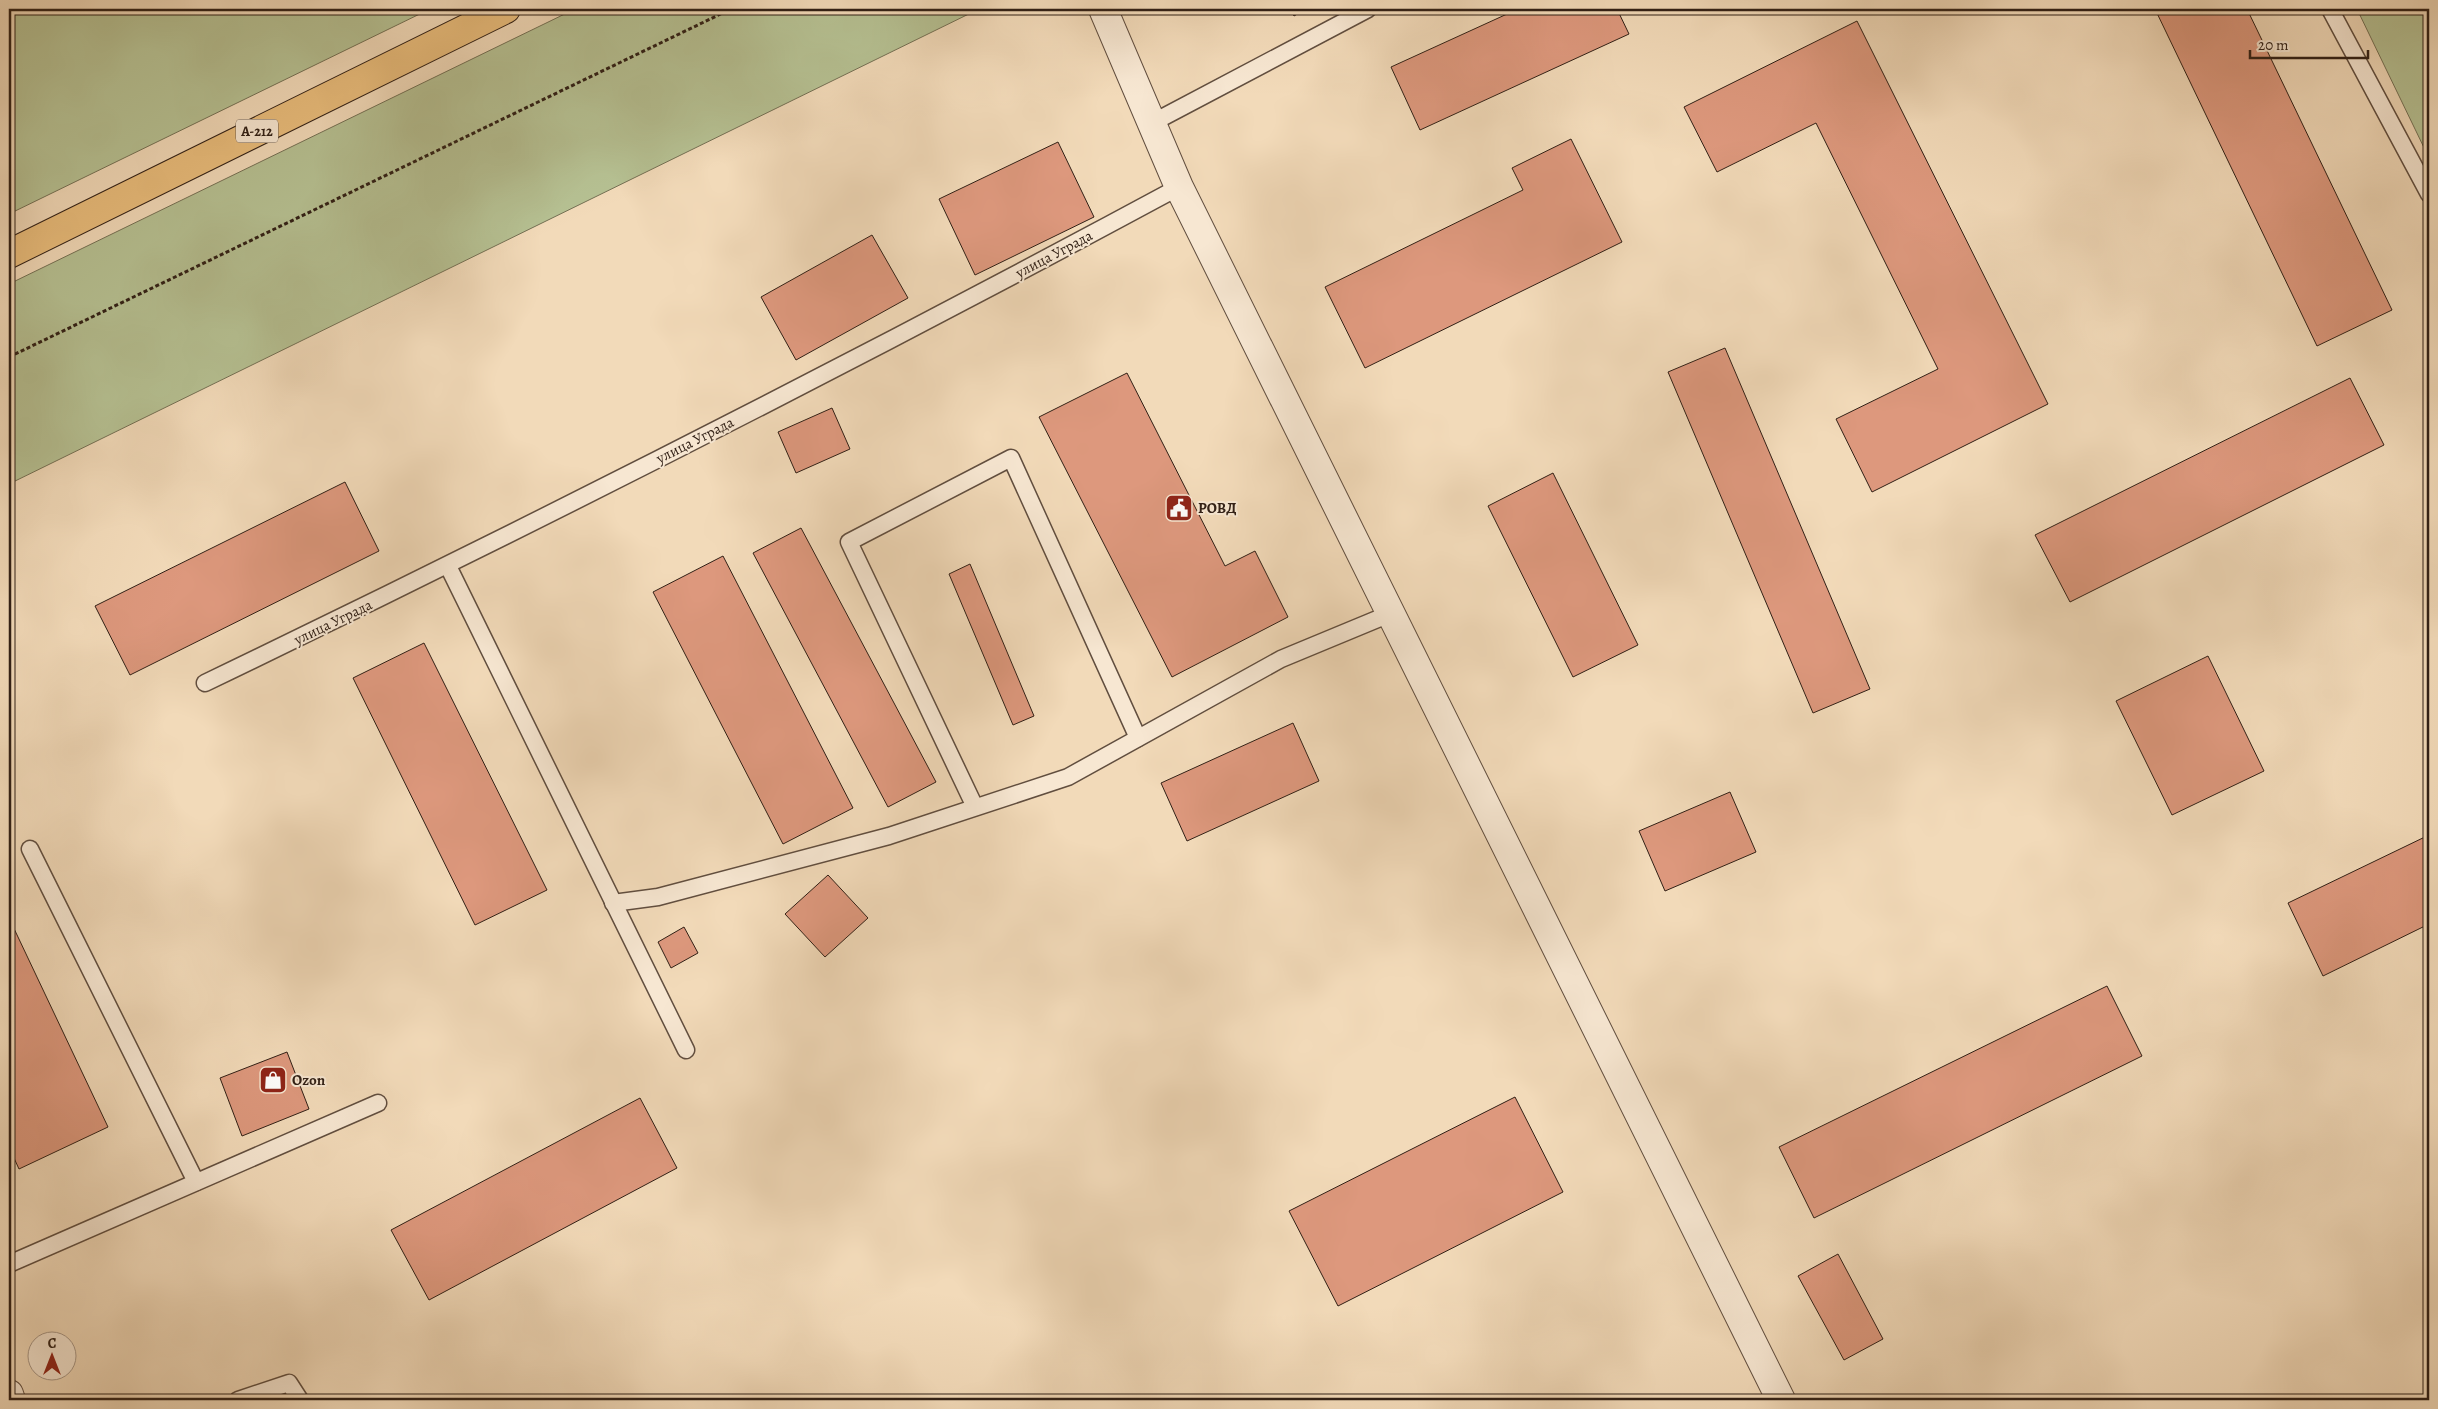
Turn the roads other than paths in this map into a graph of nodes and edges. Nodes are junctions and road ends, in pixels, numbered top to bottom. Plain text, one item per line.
1 (506, 9) edge
2 (1103, 9) edge
3 (1368, 9) edge
4 (2330, 9) edge
5 (1152, 123) junction
6 (1179, 187) junction
7 (2429, 194) edge
8 (9, 254) edge
9 (448, 566) junction
10 (1392, 613) junction
11 (205, 683) dead end
12 (1138, 738) junction
13 (975, 808) junction
14 (30, 849) dead end
15 (613, 903) junction
16 (686, 1050) dead end
17 (378, 1102) dead end
18 (196, 1182) junction
19 (9, 1264) edge
20 (9, 1394) edge
21 (11, 1400) edge
22 (238, 1400) edge
23 (300, 1400) edge
24 (1781, 1400) edge

1 - 8 highway, А-212
2 - 5 street
3 - 5 lane
4 - 7 lane
5 - 6 street
6 - 9 lane, улица Уграда
6 - 10 street
9 - 11 lane, улица Уграда
9 - 15 lane
10 - 12 lane
10 - 24 street
12 - 13 lane
12 - 13 lane
13 - 15 lane
14 - 18 lane
15 - 16 lane
17 - 18 lane
18 - 19 lane
20 - 21 street
22 - 23 lane

